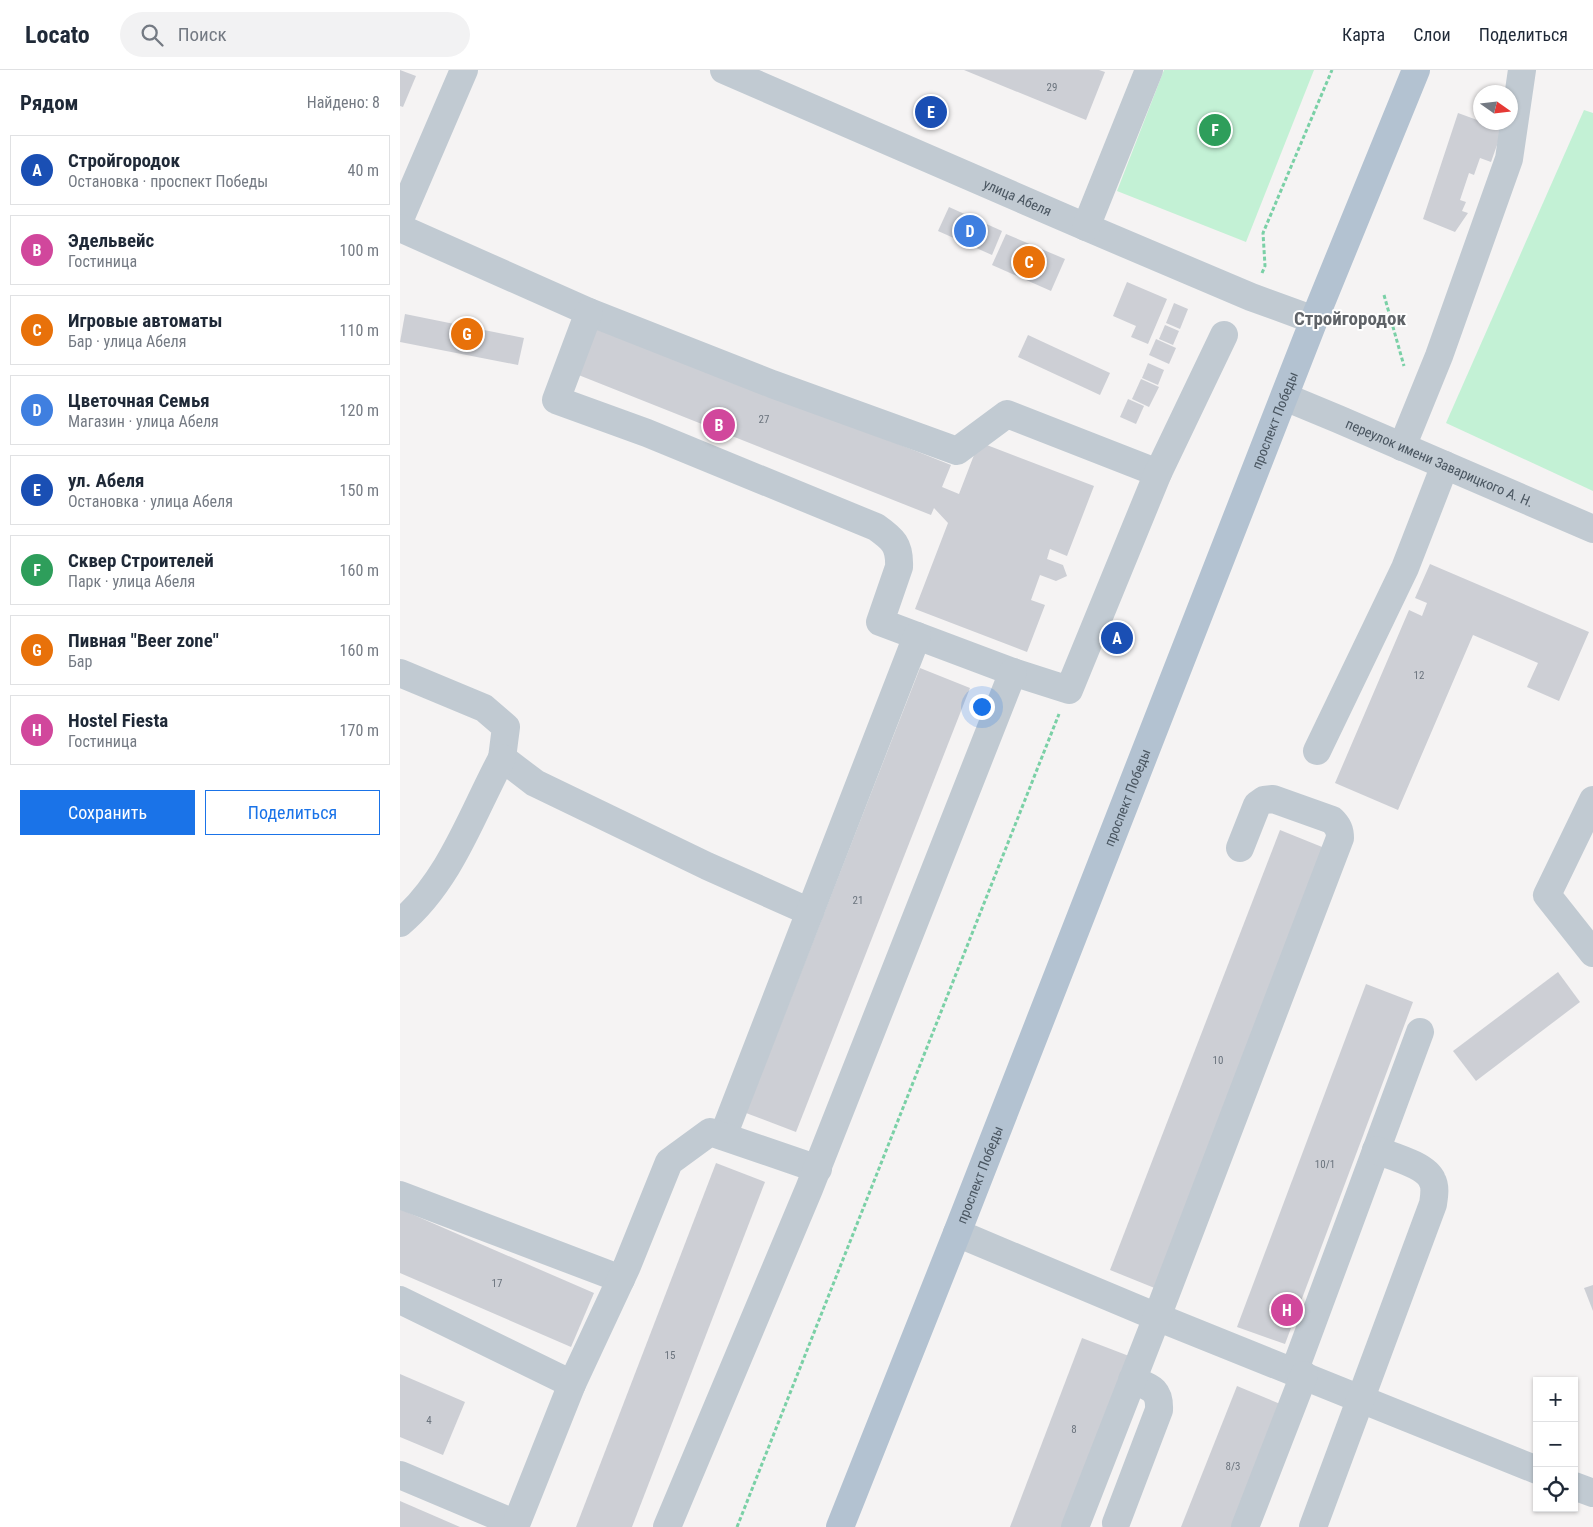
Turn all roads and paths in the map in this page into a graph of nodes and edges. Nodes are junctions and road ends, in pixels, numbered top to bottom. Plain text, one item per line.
1 (464, 70) edge
2 (724, 70) edge
3 (1149, 70) edge
4 (1332, 70) edge
5 (1416, 70) edge
6 (1522, 70) edge
7 (400, 219) edge
8 (1086, 227) junction
9 (400, 228) edge
10 (1384, 295) dead end
11 (1251, 297) junction
12 (590, 312) junction
13 (1314, 320) junction
14 (1224, 336) dead end
15 (1404, 366) dead end
16 (1285, 398) junction
17 (1402, 447) junction
18 (1445, 465) junction
19 (1158, 473) junction
20 (1593, 529) edge
21 (916, 636) junction
22 (1013, 672) junction
23 (400, 673) edge
24 (1069, 690) junction
25 (1316, 751) dead end
26 (502, 758) junction
27 (1593, 800) edge
28 (1240, 848) dead end
29 (810, 912) junction
30 (400, 923) edge
31 (1593, 953) edge
32 (1420, 1032) dead end
33 (723, 1136) junction
34 (1376, 1150) junction
35 (818, 1169) junction
36 (400, 1195) edge
37 (957, 1233) junction
38 (621, 1279) junction
39 (400, 1300) edge
40 (1157, 1317) junction
41 (1299, 1374) junction
42 (1132, 1380) junction
43 (572, 1384) junction
44 (1361, 1399) junction
45 (1533, 1468) edge
46 (400, 1475) edge
47 (1578, 1487) edge
48 (1593, 1493) edge
49 (1116, 1523) dead end
50 (516, 1525) edge
51 (667, 1527) edge
52 (737, 1527) edge
53 (840, 1527) edge
54 (1075, 1527) edge
55 (1245, 1527) edge
56 (1313, 1527) edge

1 - 7 street
2 - 8 street, улица Абеля
3 - 8 street
4 - 11 path
5 - 13 main road, проспект Победы
6 - 17 street
8 - 11 street, улица Абеля
9 - 12 street
10 - 15 path
11 - 13 street, улица Абеля
12 - 19 street
12 - 21 street
13 - 16 main road, проспект Победы
14 - 19 street
16 - 17 street, переулок имени Заварицкого А. Н.
16 - 37 main road, проспект Победы
17 - 18 street, переулок имени Заварицкого А. Н.
18 - 20 street, переулок имени Заварицкого А. Н.
18 - 25 street
19 - 24 street
21 - 22 street
21 - 29 street
22 - 24 street
22 - 35 street
23 - 26 street
24 - 52 path
26 - 29 street
26 - 30 street
27 - 31 street
28 - 40 street
29 - 33 street
32 - 34 street
33 - 35 street
33 - 38 street
34 - 41 street
34 - 44 street
35 - 51 street
36 - 38 street
37 - 40 street
37 - 53 main road, проспект Победы
38 - 43 street
39 - 43 street
40 - 41 street
40 - 42 street
41 - 44 street
41 - 55 street
42 - 49 street
42 - 54 street
43 - 50 street
44 - 45 street
44 - 56 street
46 - 50 street
47 - 48 street

